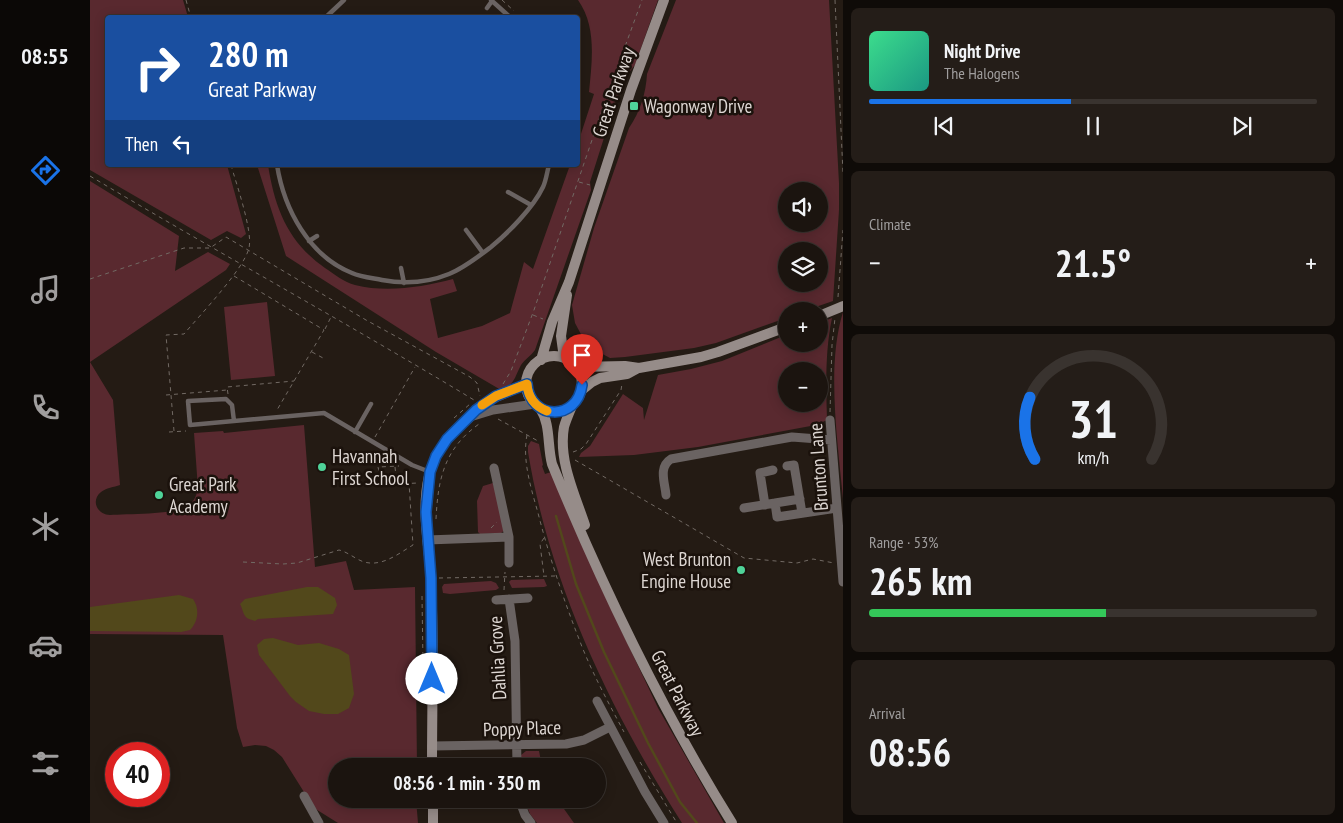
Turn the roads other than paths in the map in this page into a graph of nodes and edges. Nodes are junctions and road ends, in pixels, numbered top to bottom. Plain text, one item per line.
1 (344, 0) edge
2 (492, 0) edge
3 (664, 0) edge
4 (487, 8) dead end
5 (328, 15) edge
6 (508, 15) edge
7 (277, 167) edge
8 (548, 167) edge
9 (508, 192) dead end
10 (530, 205) junction
11 (466, 230) dead end
12 (317, 236) dead end
13 (309, 240) junction
14 (482, 253) junction
15 (401, 268) dead end
16 (569, 282) junction
17 (404, 283) junction
18 (840, 308) edge
19 (828, 313) edge
20 (778, 330) edge
21 (564, 358) junction
22 (541, 360) junction
23 (577, 367) junction
24 (639, 368) junction
25 (527, 384) junction
26 (581, 391) junction
27 (371, 404) dead end
28 (537, 406) junction
29 (572, 406) junction
30 (470, 417) junction
31 (830, 420) road end
32 (234, 421) junction
33 (355, 432) junction
34 (832, 440) junction
35 (786, 466) dead end
36 (494, 468) dead end
37 (773, 470) dead end
38 (430, 472) junction
39 (666, 495) dead end
40 (800, 499) junction
41 (775, 503) junction
42 (765, 505) junction
43 (744, 508) dead end
44 (837, 508) junction
45 (802, 513) junction
46 (509, 536) junction
47 (427, 540) junction
48 (509, 563) road end
49 (600, 574) junction
50 (843, 582) edge
51 (528, 598) dead end
52 (596, 701) dead end
53 (610, 727) junction
54 (516, 745) junction
55 (432, 746) junction
56 (432, 758) edge
57 (517, 758) edge
58 (304, 796) dead end
59 (432, 808) edge
60 (523, 808) edge
61 (319, 823) edge
62 (433, 823) edge
63 (531, 823) edge
64 (664, 823) edge
65 (732, 823) edge

1 - 5 lane
2 - 4 lane
2 - 6 lane
3 - 16 street, Great Parkway
7 - 13 lane
8 - 10 lane
9 - 10 lane
10 - 14 lane
11 - 14 lane
12 - 13 lane
13 - 17 lane
14 - 17 lane
15 - 17 lane
16 - 21 street, Great Parkway
16 - 22 street, Great Parkway
18 - 19 street
20 - 24 street
21 - 22 street
21 - 23 street
22 - 25 street, Great Parkway
23 - 24 street
23 - 26 street
24 - 26 street
25 - 28 street, Great Parkway
25 - 30 street
26 - 29 street, Great Parkway
27 - 33 lane
28 - 29 street
28 - 30 street
28 - 49 street, Great Parkway
29 - 49 street, Great Parkway
30 - 38 street
31 - 34 street, Brunton Lane
32 - 32 lane
32 - 33 lane
33 - 38 lane
34 - 39 street
34 - 44 street, Brunton Lane
35 - 40 street
36 - 46 street
37 - 42 street
38 - 47 street
40 - 41 street
40 - 45 street
41 - 42 street
41 - 45 street
42 - 43 street
44 - 45 street
44 - 50 street, Brunton Lane
46 - 47 street
46 - 48 street
47 - 55 street
49 - 65 street, Great Parkway
51 - 54 street, Dahlia Grove
52 - 53 street
53 - 54 street, Poppy Place
53 - 64 street
54 - 55 street, Poppy Place
54 - 57 street, Dahlia Grove
55 - 56 street
58 - 61 street
59 - 62 street
60 - 63 street

